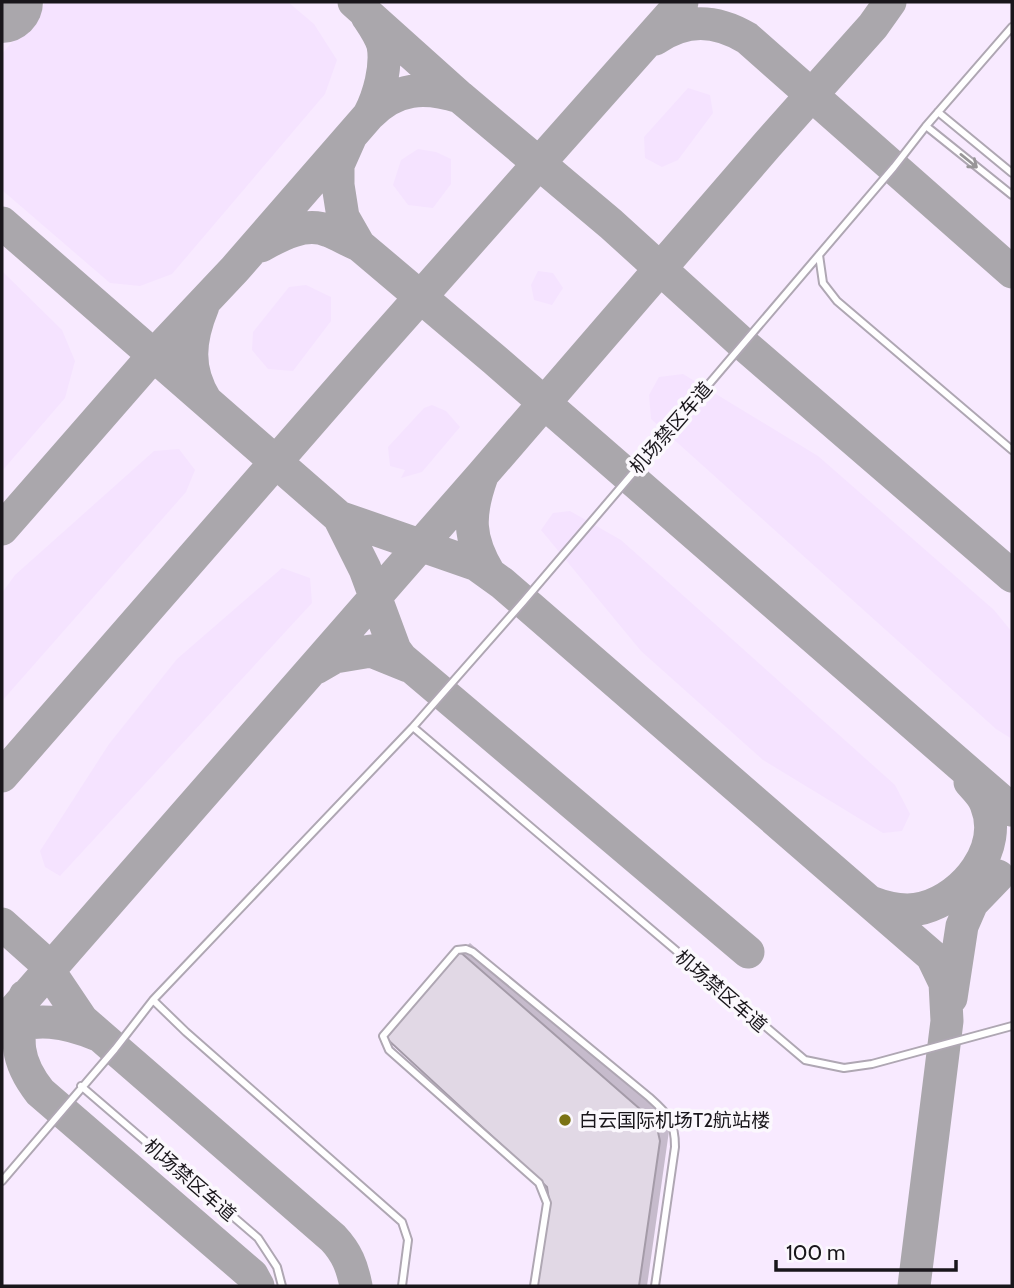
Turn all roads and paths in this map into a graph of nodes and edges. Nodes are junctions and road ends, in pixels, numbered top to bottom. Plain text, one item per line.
1 (1012, 27) edge
2 (938, 112) junction
3 (926, 126) junction
4 (1012, 173) edge
5 (1012, 195) edge
6 (819, 255) junction
7 (1012, 450) edge
8 (413, 726) junction
9 (153, 1000) junction
10 (1012, 1026) edge
11 (81, 1086) junction
12 (2, 1181) edge
13 (282, 1286) edge
14 (401, 1286) edge
15 (534, 1286) edge
16 (655, 1286) edge

1 - 2 lane, 机场禁区车道
2 - 3 lane, 机场禁区车道
2 - 4 lane
3 -> 5 lane
3 - 6 lane, 机场禁区车道
6 - 7 lane
6 - 8 lane, 机场禁区车道
8 - 9 lane, 机场禁区车道
8 - 10 lane, 机场禁区车道
9 - 11 lane, 机场禁区车道
9 - 14 lane
11 - 12 lane, 机场禁区车道
11 - 13 lane, 机场禁区车道
15 - 16 lane

